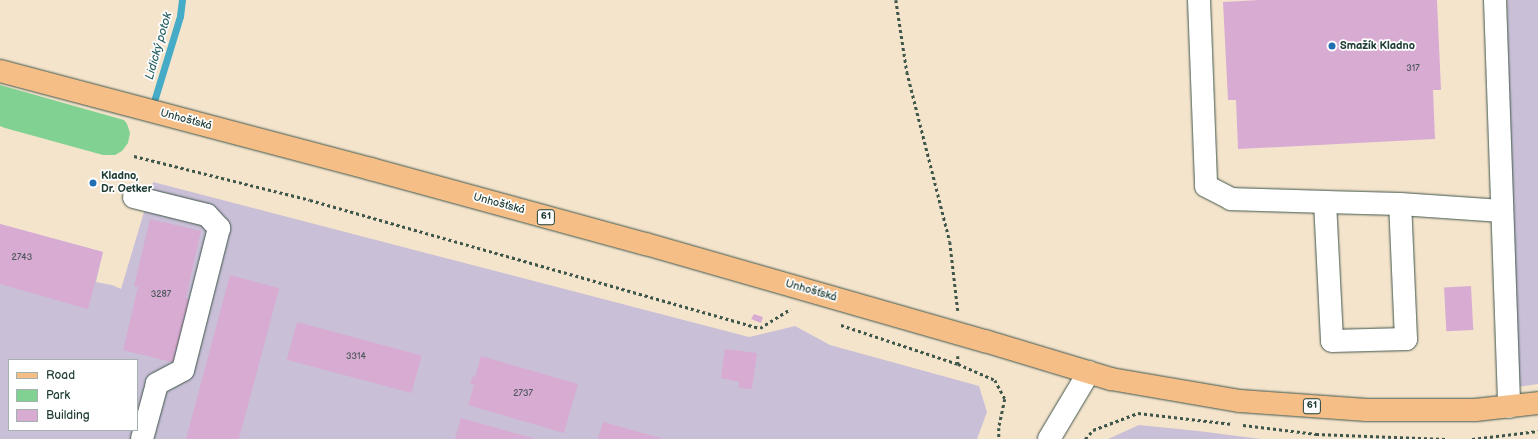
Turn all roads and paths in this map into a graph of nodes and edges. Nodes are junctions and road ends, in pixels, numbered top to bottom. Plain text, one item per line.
1 (896, 0) edge
2 (1199, 0) edge
3 (1494, 0) edge
4 (0, 71) edge
5 (134, 156) dead end
6 (134, 197) dead end
7 (1325, 202) junction
8 (1400, 204) junction
9 (1502, 211) junction
10 (792, 308) dead end
11 (837, 324) dead end
12 (959, 333) junction
13 (958, 364) junction
14 (1089, 372) junction
15 (1538, 403) edge
16 (1509, 406) junction
17 (1538, 431) edge
18 (142, 439) edge
19 (999, 439) edge
20 (1049, 439) edge
21 (1085, 439) edge
22 (1446, 439) edge
23 (1472, 439) edge

1 - 12 path
2 - 7 street
3 - 9 street
4 - 12 main road, Unhošťská / 61
5 - 10 path
6 - 18 street
7 - 8 street
7 - 8 street
8 - 9 street
9 - 16 street
11 - 13 path
12 - 13 path
12 - 14 main road, Unhošťská / 61
13 - 19 path
14 - 16 main road, 61
14 - 20 street
15 - 16 main road, 61
17 - 23 path
21 - 22 path

